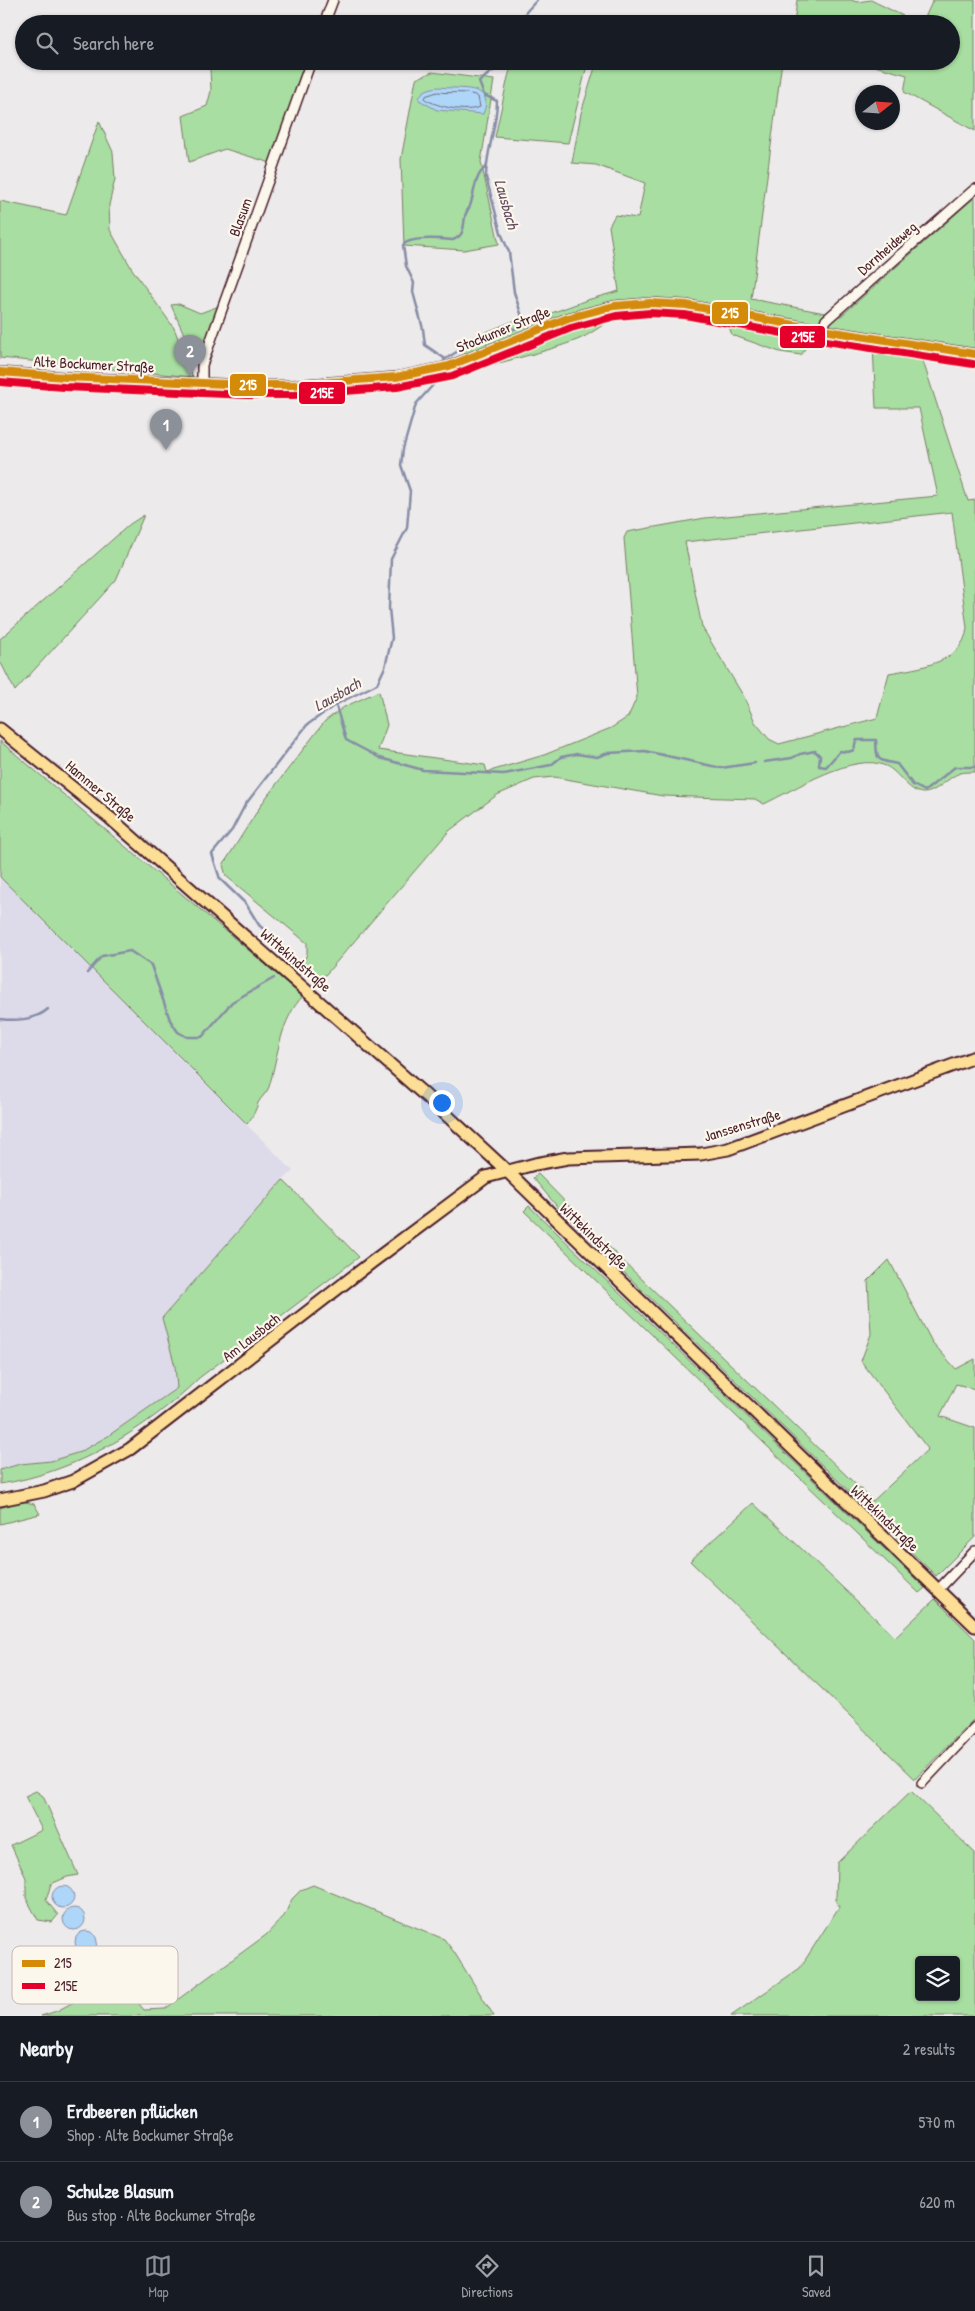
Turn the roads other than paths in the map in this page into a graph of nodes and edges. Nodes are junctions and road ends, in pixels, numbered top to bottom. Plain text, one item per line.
1 (333, 0) edge
2 (327, 15) edge
3 (308, 70) edge
4 (975, 189) edge
5 (822, 330) junction
6 (975, 354) edge
7 (0, 372) edge
8 (426, 372) joint
9 (202, 384) junction
10 (0, 728) edge
11 (181, 880) joint
12 (975, 1057) edge
13 (507, 1171) junction
14 (0, 1500) edge
15 (975, 1551) edge
16 (938, 1590) junction
17 (975, 1626) edge
18 (975, 1727) edge
19 (922, 1782) dead end

1 - 2 street
3 - 9 street, Blasum
4 - 5 street, Dornheideweg
5 - 6 street, Stockumer Straße
5 - 8 street, Stockumer Straße
7 - 9 street, Alte Bockumer Straße
8 - 9 street, Alte Bockumer Straße
10 - 11 main road, Hammer Straße
11 - 13 main road, Wittekindstraße
12 - 13 main road, Janssenstraße
13 - 14 main road, Am Lausbach
13 - 16 main road, Wittekindstraße
15 - 16 street
16 - 17 main road, Wittekindstraße
18 - 19 street

